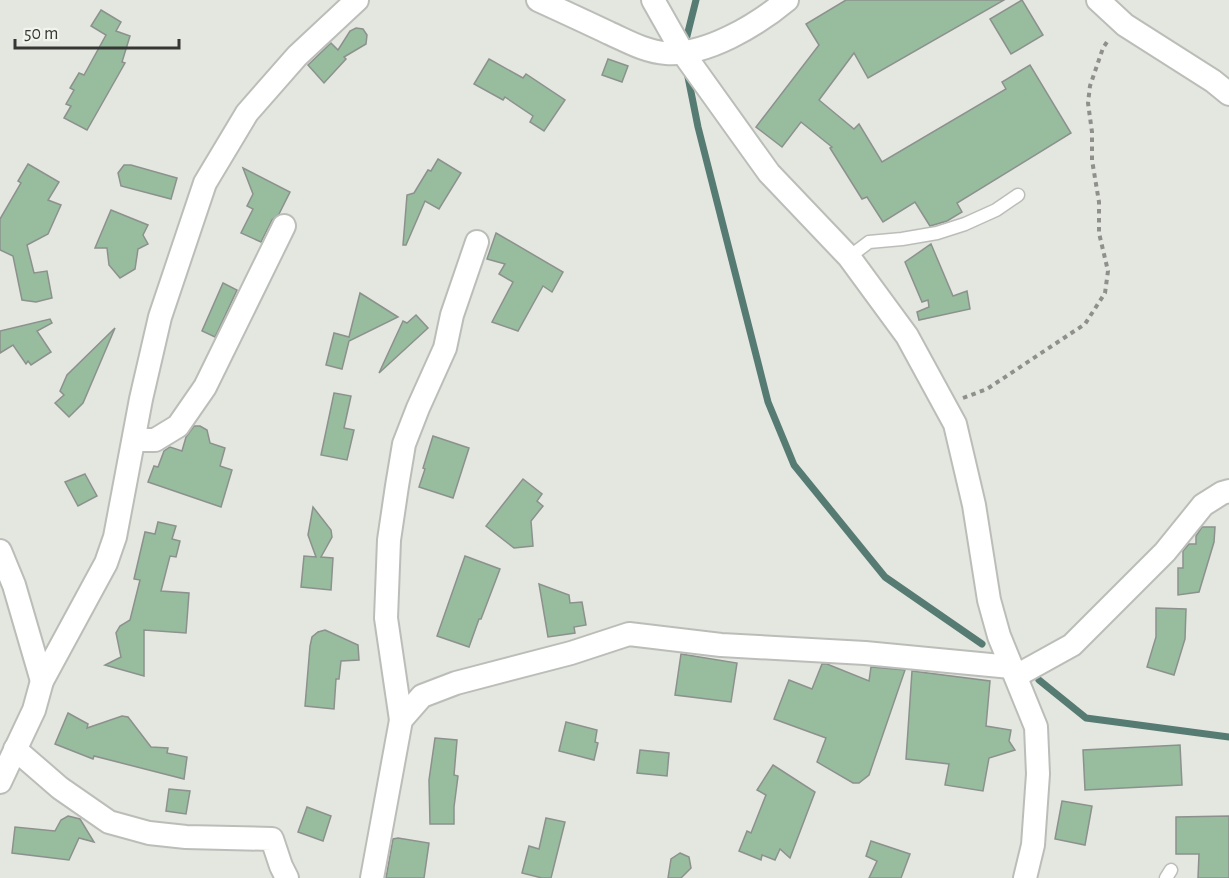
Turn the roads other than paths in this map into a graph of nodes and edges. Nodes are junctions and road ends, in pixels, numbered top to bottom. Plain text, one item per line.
1 (357, 0) edge
2 (538, 0) edge
3 (653, 0) edge
4 (787, 0) edge
5 (1098, 0) edge
6 (683, 53) junction
7 (1229, 94) edge
8 (1018, 195) dead end
9 (284, 226) dead end
10 (477, 242) dead end
11 (849, 257) junction
12 (134, 440) junction
13 (1229, 491) edge
14 (0, 551) edge
15 (1013, 671) junction
16 (42, 681) junction
17 (401, 720) junction
18 (15, 749) junction
19 (0, 782) edge
20 (287, 878) edge
21 (372, 878) edge
22 (1025, 878) edge

1 - 12 street
2 - 6 street
3 - 6 street
4 - 6 street
5 - 7 street
6 - 11 street
8 - 11 lane
9 - 12 street
10 - 17 street
11 - 15 street
12 - 16 street
13 - 15 street
14 - 16 street
15 - 17 street
15 - 22 street
16 - 18 street
17 - 21 street
18 - 19 street
18 - 20 street

